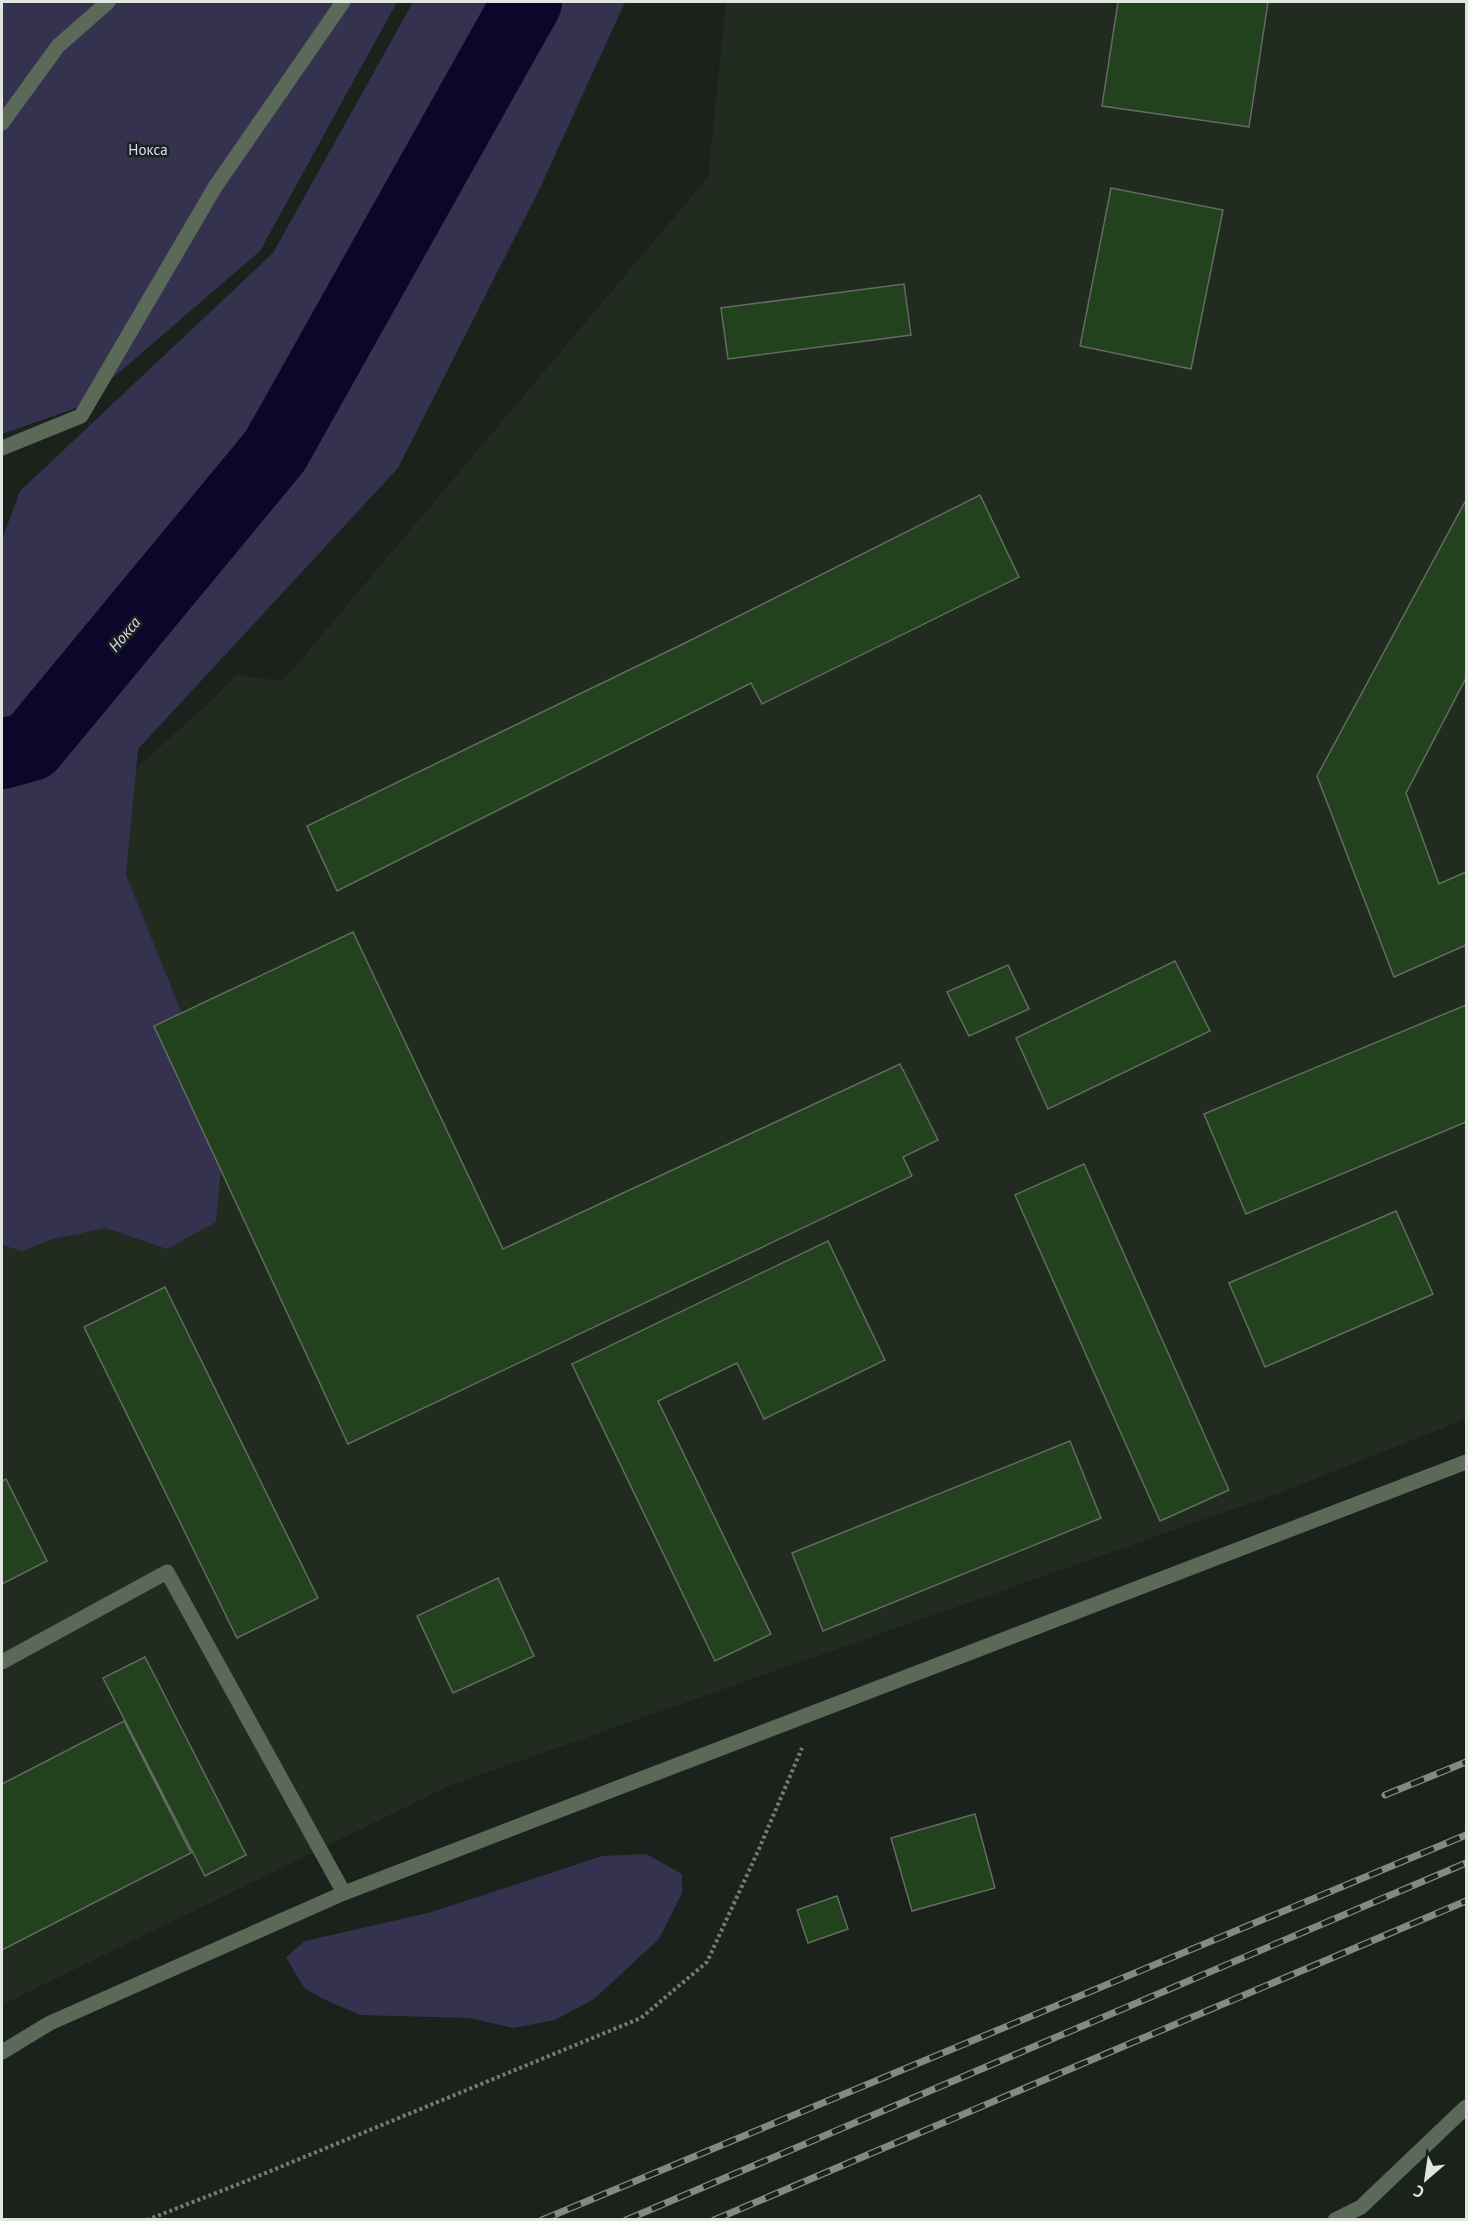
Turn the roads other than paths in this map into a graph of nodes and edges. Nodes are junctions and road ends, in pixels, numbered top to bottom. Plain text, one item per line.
1 (108, 2) edge
2 (343, 2) edge
3 (2, 123) edge
4 (2, 448) edge
5 (1467, 1462) edge
6 (2, 1662) edge
7 (344, 1893) junction
8 (2, 2052) edge
9 (1467, 2107) edge
10 (1335, 2220) edge

1 - 3 street
2 - 4 street
5 - 7 street
6 - 7 street
7 - 8 street
9 - 10 street

